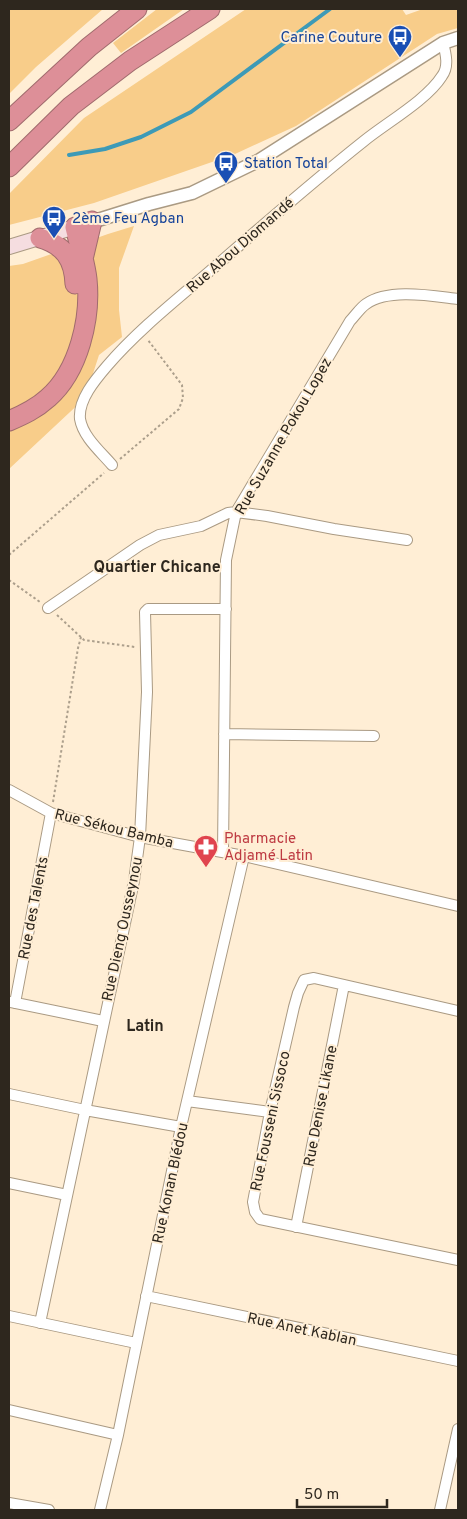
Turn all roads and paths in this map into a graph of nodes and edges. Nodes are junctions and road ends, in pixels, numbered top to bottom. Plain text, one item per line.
1 (137, 9) edge
2 (210, 9) edge
3 (458, 38) edge
4 (443, 43) junction
5 (9, 120) edge
6 (9, 167) edge
7 (76, 226) junction
8 (40, 238) junction
9 (9, 247) edge
10 (77, 260) junction
11 (458, 299) edge
12 (142, 331) junction
13 (9, 409) edge
14 (9, 422) edge
15 (112, 465) junction
16 (236, 512) junction
17 (407, 540) dead end
18 (9, 555) edge
19 (9, 580) edge
20 (48, 608) junction
21 (226, 609) junction
22 (81, 637) junction
23 (146, 649) junction
24 (224, 734) junction
25 (374, 736) dead end
26 (9, 790) edge
27 (52, 813) junction
28 (140, 837) junction
29 (223, 852) junction
30 (244, 856) junction
31 (458, 906) edge
32 (344, 985) junction
33 (12, 1002) edge
34 (458, 1011) edge
35 (103, 1021) junction
36 (9, 1094) edge
37 (187, 1101) junction
38 (85, 1110) junction
39 (270, 1112) junction
40 (181, 1127) junction
41 (9, 1183) edge
42 (67, 1195) junction
43 (296, 1227) junction
44 (458, 1260) edge
45 (146, 1296) junction
46 (9, 1316) edge
47 (40, 1322) junction
48 (136, 1342) junction
49 (458, 1361) edge
50 (9, 1410) edge
51 (458, 1429) edge
52 (118, 1435) junction
53 (9, 1503) edge
54 (49, 1510) edge
55 (100, 1510) edge
56 (440, 1510) edge

1 - 5 highway
2 - 6 highway
3 - 4 street
4 - 7 street
4 - 12 street, Rue Abou Diomandé
7 - 8 main road
7 - 10 highway
8 - 9 main road
8 - 10 highway
10 - 13 highway
10 - 14 highway
11 - 16 street, Rue Suzanne Pokou Lopez
12 - 15 street, Rue Abou Diomandé
12 - 15 path
15 - 18 path
16 - 17 street
16 - 20 street
16 - 21 street, Rue Suzanne Pokou Lopez
19 - 20 path
20 - 22 path
21 - 23 street, Rue Dieng Ousseynou
21 - 24 street, Rue Suzanne Pokou Lopez
22 - 23 path
22 - 27 path
23 - 28 street, Rue Dieng Ousseynou
24 - 25 street
24 - 29 street, Rue Suzanne Pokou Lopez
26 - 27 street, Rue Sékou Bamba
27 - 28 street, Rue Sékou Bamba
27 - 33 street, Rue des Talents
28 - 29 street, Rue Sékou Bamba
28 - 35 street, Rue Dieng Ousseynou
29 - 30 street, Rue Sékou Bamba
30 - 31 street, Rue Sékou Bamba
30 - 37 street, Rue Konan Blédou
32 - 34 street, Rue Fousseni Sissoco
32 - 39 street, Rue Fousseni Sissoco
32 - 43 street, Rue Denise Likane
33 - 35 street
35 - 38 street, Rue Dieng Ousseynou
36 - 38 street
37 - 39 street
37 - 40 street, Rue Konan Blédou
38 - 40 street
38 - 42 street, Rue Dieng Ousseynou
39 - 43 street, Rue Fousseni Sissoco
40 - 45 street, Rue Konan Blédou
41 - 42 street
42 - 47 street, Rue Dieng Ousseynou
43 - 44 street, Rue Fousseni Sissoco
45 - 48 street, Rue Konan Blédou
45 - 49 street, Rue Anet Kablan
46 - 47 street
47 - 48 street
48 - 52 street, Rue Konan Blédou
50 - 52 street
51 - 56 street
52 - 55 street, Rue Konan Blédou
53 - 54 street

